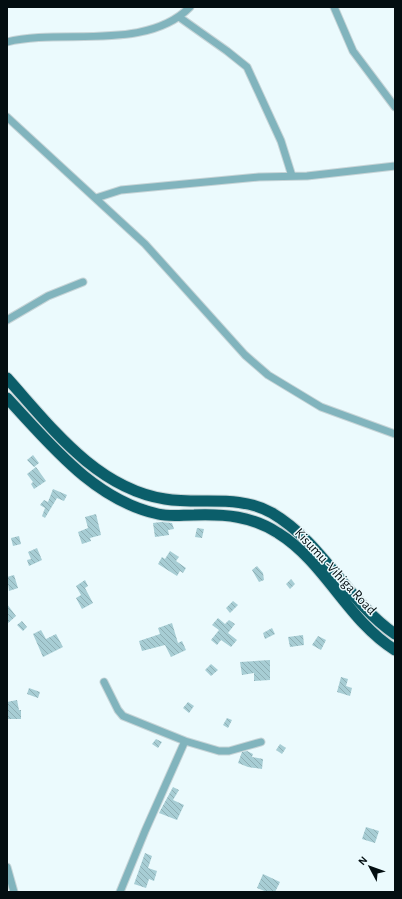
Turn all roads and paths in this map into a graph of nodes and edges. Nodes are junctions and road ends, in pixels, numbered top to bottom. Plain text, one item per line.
1 (190, 7) edge
2 (334, 7) edge
3 (179, 17) junction
4 (7, 42) edge
5 (395, 107) edge
6 (7, 117) edge
7 (395, 166) edge
8 (292, 176) junction
9 (96, 198) junction
10 (83, 282) dead end
11 (7, 320) edge
12 (7, 378) edge
13 (7, 398) edge
14 (395, 434) edge
15 (395, 634) edge
16 (395, 650) edge
17 (104, 682) dead end
18 (186, 741) junction
19 (261, 742) dead end
20 (7, 867) edge
21 (14, 892) edge
22 (120, 892) edge

1 - 3 street
2 - 5 street
3 - 4 street
3 - 8 street
6 - 9 street
7 - 8 street
8 - 9 street
9 - 14 street
10 - 11 street
12 - 15 highway, Kisumu -Vihiga Road
13 - 16 highway, Kisumu -Vihiga Road
17 - 18 street
18 - 19 street
18 - 22 street
20 - 21 street

